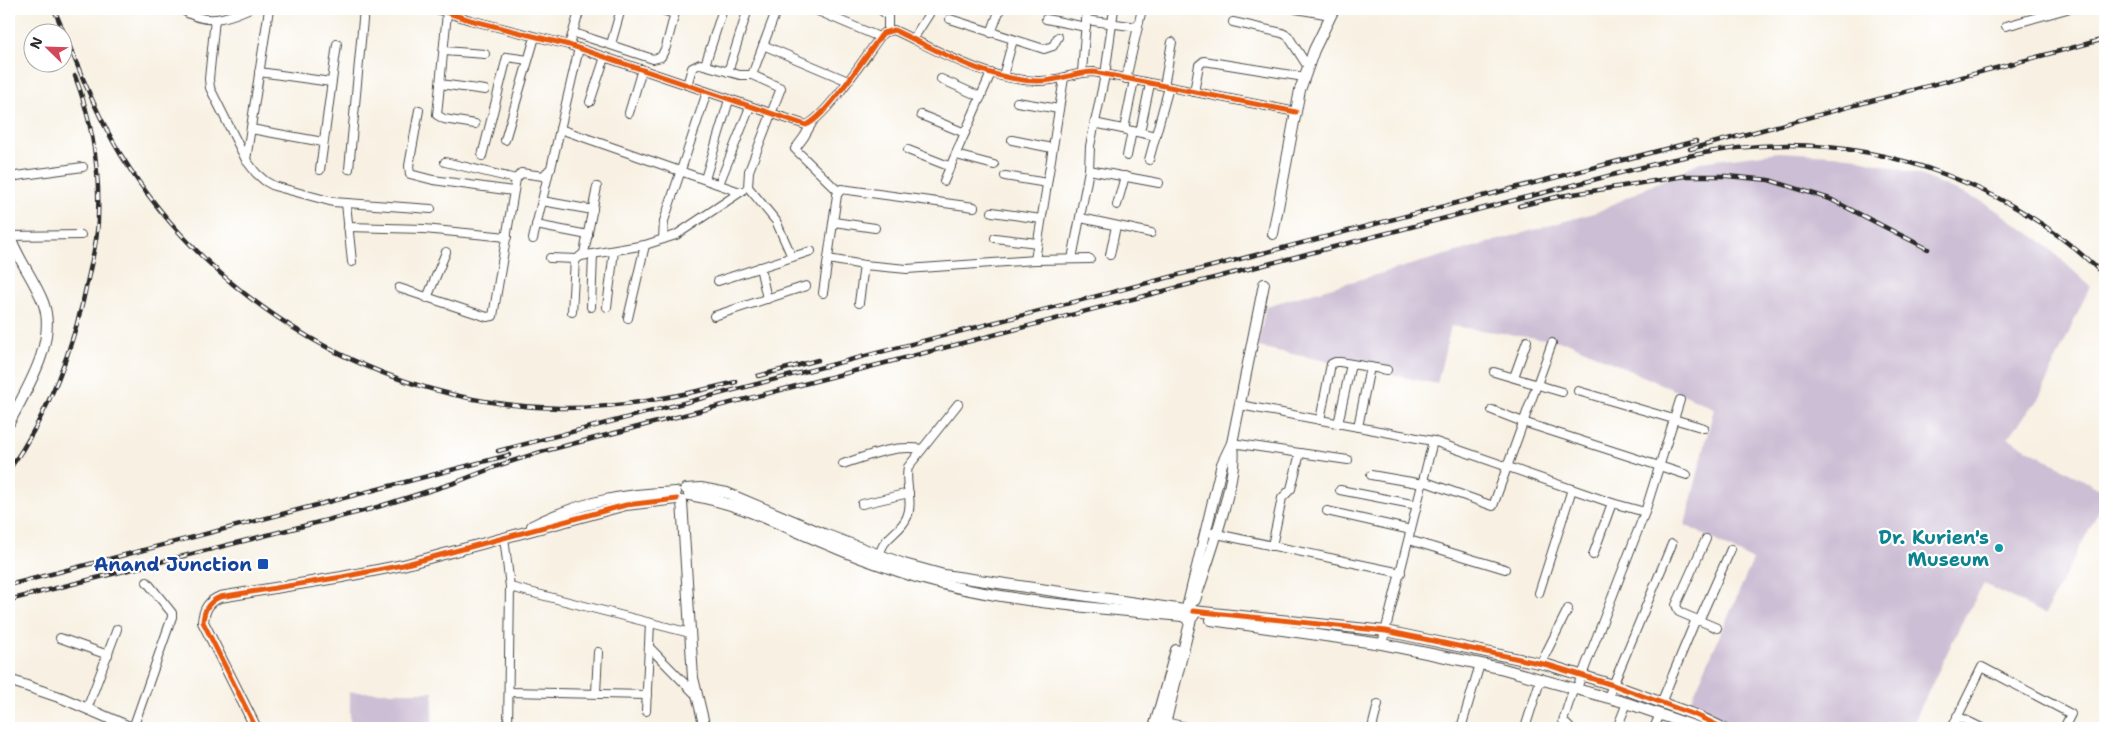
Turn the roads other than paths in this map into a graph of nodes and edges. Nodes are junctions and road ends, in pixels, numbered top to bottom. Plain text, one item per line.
1 (181, 9) edge
2 (248, 9) edge
3 (269, 9) edge
4 (364, 9) edge
5 (436, 9) edge
6 (580, 9) edge
7 (621, 9) edge
8 (660, 9) edge
9 (724, 9) edge
10 (748, 9) edge
11 (812, 9) edge
12 (880, 9) edge
13 (929, 9) edge
14 (1000, 9) edge
15 (1087, 9) edge
16 (1114, 9) edge
17 (1142, 9) edge
18 (1296, 9) edge
19 (2067, 9) edge
20 (675, 12) edge
21 (1332, 12) edge
22 (447, 13) junction
23 (775, 14) dead end
24 (215, 19) junction
25 (950, 19) dead end
26 (1046, 19) dead end
27 (1233, 22) dead end
28 (1086, 23) junction
29 (1112, 24) junction
30 (2006, 26) dead end
31 (1138, 27) junction
32 (888, 30) junction
33 (991, 33) junction
34 (577, 34) dead end
35 (535, 37) junction
36 (879, 37) junction
37 (1058, 37) dead end
38 (913, 39) junction
39 (1013, 40) junction
40 (1172, 42) dead end
41 (337, 44) dead end
42 (611, 44) junction
43 (569, 45) junction
44 (763, 46) junction
45 (579, 48) junction
46 (444, 51) junction
47 (485, 54) dead end
48 (605, 57) junction
49 (528, 60) junction
50 (706, 64) junction
51 (1308, 66) junction
52 (642, 69) junction
53 (259, 72) junction
54 (728, 72) junction
55 (1082, 72) junction
56 (991, 73) junction
57 (752, 75) junction
58 (1105, 75) junction
59 (1002, 76) junction
60 (1304, 77) junction
61 (1064, 78) junction
62 (941, 79) dead end
63 (1130, 80) junction
64 (848, 81) junction
65 (332, 82) junction
66 (440, 84) junction
67 (1150, 84) junction
68 (687, 85) junction
69 (1166, 87) junction
70 (484, 90) dead end
71 (707, 92) junction
72 (1194, 92) junction
73 (981, 97) junction
74 (729, 100) junction
75 (590, 102) dead end
76 (1016, 102) dead end
77 (750, 107) junction
78 (1059, 109) junction
79 (419, 110) dead end
80 (1296, 112) junction
81 (629, 113) dead end
82 (771, 114) junction
83 (921, 115) dead end
84 (812, 123) junction
85 (1094, 123) junction
86 (475, 124) dead end
87 (251, 129) junction
88 (560, 129) junction
89 (1132, 131) junction
90 (965, 133) junction
91 (1156, 136) junction
92 (504, 140) dead end
93 (1012, 140) dead end
94 (323, 142) junction
95 (1052, 148) junction
96 (908, 150) dead end
97 (956, 155) junction
98 (482, 156) dead end
99 (1127, 156) dead end
100 (246, 160) junction
101 (1149, 160) dead end
102 (445, 162) dead end
103 (994, 165) dead end
104 (82, 167) dead end
105 (950, 167) junction
106 (349, 169) dead end
107 (320, 170) dead end
108 (681, 170) junction
109 (1089, 170) junction
110 (549, 171) junction
111 (1005, 176) dead end
112 (1125, 176) junction
113 (9, 177) edge
114 (516, 179) junction
115 (705, 179) junction
116 (944, 180) dead end
117 (1047, 183) junction
118 (1159, 183) dead end
119 (719, 184) junction
120 (597, 187) dead end
121 (748, 187) junction
122 (513, 191) junction
123 (740, 192) junction
124 (839, 192) junction
125 (542, 201) junction
126 (346, 203) junction
127 (1117, 205) dead end
128 (974, 206) dead end
129 (431, 209) dead end
130 (593, 210) junction
131 (992, 212) dead end
132 (1081, 218) junction
133 (1041, 219) junction
134 (834, 222) junction
135 (536, 225) junction
136 (1116, 226) junction
137 (348, 227) junction
138 (874, 228) dead end
139 (1151, 233) dead end
140 (1273, 234) dead end
141 (9, 235) edge
142 (81, 235) dead end
143 (588, 235) junction
144 (507, 237) junction
145 (995, 238) dead end
146 (533, 239) dead end
147 (663, 239) junction
148 (1037, 243) junction
149 (645, 245) junction
150 (614, 251) junction
151 (811, 251) dead end
152 (446, 252) dead end
153 (593, 254) junction
154 (1110, 256) dead end
155 (792, 257) junction
156 (550, 258) dead end
157 (578, 258) junction
158 (828, 259) junction
159 (1090, 259) dead end
160 (1035, 260) junction
161 (1072, 260) junction
162 (352, 262) dead end
163 (864, 265) junction
164 (760, 267) junction
165 (718, 280) dead end
166 (1264, 284) dead end
167 (806, 286) dead end
168 (399, 288) dead end
169 (823, 293) dead end
170 (427, 298) junction
171 (768, 299) junction
172 (859, 303) dead end
173 (591, 307) dead end
174 (607, 308) dead end
175 (572, 312) dead end
176 (714, 316) dead end
177 (628, 318) dead end
178 (1527, 341) dead end
179 (1552, 343) dead end
180 (1351, 364) junction
181 (1370, 367) junction
182 (1387, 370) dead end
183 (1494, 372) dead end
184 (1514, 377) junction
185 (1537, 384) junction
186 (1578, 390) dead end
187 (1562, 392) dead end
188 (1680, 400) dead end
189 (958, 404) dead end
190 (1240, 405) junction
191 (1492, 410) dead end
192 (1320, 420) junction
193 (1674, 420) junction
194 (1523, 422) junction
195 (9, 424) edge
196 (1338, 424) junction
197 (1358, 427) junction
198 (1704, 428) dead end
199 (1433, 441) junction
200 (1232, 442) junction
201 (922, 449) junction
202 (1300, 453) junction
203 (1348, 460) dead end
204 (843, 464) dead end
205 (1660, 465) junction
206 (1507, 467) junction
207 (1371, 475) dead end
208 (1686, 475) dead end
209 (1423, 482) junction
210 (1572, 489) junction
211 (1340, 490) dead end
212 (909, 493) junction
213 (682, 495) junction
214 (1612, 503) junction
215 (862, 504) dead end
216 (1417, 505) junction
217 (1327, 512) dead end
218 (1645, 512) junction
219 (1411, 530) junction
220 (1211, 533) junction
221 (504, 537) junction
222 (1706, 539) dead end
223 (1409, 540) junction
224 (1672, 544) dead end
225 (1272, 546) junction
226 (1731, 549) dead end
227 (1593, 555) dead end
228 (878, 559) junction
229 (1505, 569) dead end
230 (1401, 573) junction
231 (147, 582) dead end
232 (510, 587) junction
233 (1539, 593) dead end
234 (1568, 609) dead end
235 (1188, 614) junction
236 (1698, 620) junction
237 (650, 623) junction
238 (1717, 628) dead end
239 (117, 629) dead end
240 (1386, 631) junction
241 (690, 633) junction
242 (60, 638) dead end
243 (1382, 644) junction
244 (649, 647) junction
245 (598, 652) dead end
246 (108, 655) junction
247 (1541, 663) junction
248 (1480, 664) junction
249 (1582, 674) junction
250 (1541, 678) junction
251 (9, 680) edge
252 (1614, 685) junction
253 (1575, 687) junction
254 (509, 692) junction
255 (596, 693) junction
256 (647, 695) junction
257 (697, 696) junction
258 (1608, 697) junction
259 (1661, 702) junction
260 (1627, 703) junction
261 (1378, 704) dead end
262 (87, 709) junction
263 (646, 711) dead end
264 (1660, 714) junction
265 (1958, 716) junction
266 (1160, 724) edge
267 (2105, 724) edge
268 (117, 725) edge
269 (133, 728) edge
270 (256, 728) edge
271 (508, 728) edge
272 (705, 728) edge
273 (1191, 728) edge
274 (1373, 728) edge
275 (1461, 728) edge
276 (1525, 728) edge
277 (1570, 728) edge
278 (1616, 728) edge
279 (1654, 728) edge
280 (1699, 728) edge
281 (1723, 728) edge
282 (1952, 728) edge
283 (1982, 728) edge
284 (2064, 728) edge
285 (2104, 728) edge

1 - 24 street
2 - 24 street
3 - 53 street
4 - 106 street
5 - 22 street
6 - 43 street
7 - 42 street
8 - 20 street
9 - 50 street
10 - 54 street
11 - 36 street
12 - 32 street
13 - 38 street
14 - 33 street
15 - 28 street
16 - 29 street
17 - 31 street
18 - 21 street
19 - 30 street
20 - 42 street
21 - 51 street
22 - 35 street
22 - 46 street
23 - 44 street
24 - 100 street
25 - 33 street
26 - 28 street
27 - 51 street
28 - 29 street
28 - 55 street
29 - 31 street
29 - 58 street
31 - 63 street
32 - 36 street
32 - 38 street
33 - 39 street
34 - 42 street
35 - 43 street
35 - 49 street
36 - 64 street
37 - 39 street
38 - 56 street
39 - 59 street
40 - 69 street
41 - 65 street
43 - 45 street
44 - 57 street
44 - 64 street
45 - 48 street
45 - 88 street
46 - 47 street
46 - 66 street
48 - 52 street
48 - 75 street
49 - 92 street
49 - 98 street
50 - 54 street
50 - 68 street
51 - 60 street
52 - 68 street
52 - 81 street
53 - 65 street
53 - 87 street
54 - 57 street
55 - 58 street
55 - 61 street
56 - 59 street
56 - 73 street
57 - 82 street
58 - 63 street
58 - 85 street
59 - 61 street
60 - 72 street
60 - 80 street
61 - 78 street
62 - 73 street
63 - 67 street
63 - 89 street
64 - 84 street
65 - 94 street
66 - 70 street
66 - 86 street
67 - 69 street
67 - 89 street
68 - 71 street
69 - 72 street
69 - 91 street
71 - 74 street
71 - 108 street
72 - 80 street
73 - 90 street
74 - 77 street
74 - 115 street
76 - 78 street
77 - 82 street
77 - 119 street
78 - 95 street
79 - 122 street
80 - 140 street
82 - 84 street
82 - 121 street
83 - 90 street
84 - 124 street
85 - 89 street
85 - 109 street
87 - 94 street
87 - 100 street
88 - 108 street
88 - 110 street
89 - 91 street
89 - 99 street
90 - 97 street
91 - 101 street
93 - 95 street
94 - 107 street
95 - 117 street
96 - 105 street
97 - 103 street
97 - 105 street
100 - 126 street
102 - 114 street
104 - 113 street
105 - 116 street
108 - 115 street
108 - 147 street
109 - 112 street
109 - 132 street
110 - 114 street
110 - 125 street
111 - 117 street
112 - 118 street
112 - 127 street
114 - 122 street
115 - 119 street
117 - 133 street
119 - 123 street
120 - 130 street
121 - 123 street
121 - 155 street
122 - 144 street
123 - 147 street
124 - 128 street
124 - 134 street
125 - 130 street
125 - 135 street
126 - 129 street
126 - 137 street
130 - 143 street
131 - 133 street
132 - 136 street
132 - 161 street
133 - 148 street
134 - 138 street
134 - 158 street
135 - 143 street
135 - 146 street
136 - 139 street
136 - 154 street
137 - 144 street
137 - 162 street
141 - 142 street
141 - 195 street
143 - 157 street
144 - 170 street
145 - 148 street
147 - 149 street
148 - 160 street
149 - 150 street
149 - 177 street
150 - 153 street
150 - 174 street
151 - 155 street
152 - 170 street
153 - 157 street
153 - 173 street
155 - 164 street
156 - 157 street
157 - 175 street
158 - 163 street
158 - 169 street
159 - 161 street
160 - 161 street
160 - 163 street
163 - 172 street
164 - 165 street
164 - 171 street
166 - 190 street
167 - 171 street
168 - 170 street
171 - 176 street
178 - 184 street
179 - 185 street
180 - 181 street
180 - 192 street
180 - 196 street
181 - 182 street
181 - 197 street
183 - 184 street
184 - 185 street
185 - 187 street
185 - 194 street
186 - 193 street
188 - 193 street
189 - 201 street
190 - 192 street
190 - 200 street
191 - 194 street
192 - 196 street
193 - 198 street
193 - 205 street
194 - 205 street
194 - 206 street
196 - 197 street
197 - 199 street
199 - 206 street
199 - 209 street
200 - 202 street
200 - 220 street
201 - 204 street
201 - 212 street
202 - 203 street
202 - 225 street
205 - 208 street
205 - 218 street
206 - 209 street
206 - 210 street
207 - 209 street
209 - 216 street
210 - 214 street
210 - 233 street
211 - 216 street
212 - 215 street
212 - 228 street
213 - 221 street
213 - 228 street
213 - 241 street
214 - 218 street
214 - 227 street
216 - 219 street
217 - 219 street
218 - 249 street
219 - 223 street
220 - 225 street
220 - 235 street
221 - 232 street
221 - 270 street
222 - 236 street
223 - 229 street
223 - 230 street
224 - 252 street
225 - 230 street
226 - 236 street
228 - 235 street
230 - 240 street
231 - 269 street
232 - 237 street
232 - 254 street
234 - 247 street
235 - 240 street
235 - 243 street
235 - 266 street
236 - 238 street
236 - 259 street
237 - 241 street
237 - 244 street
239 - 246 street
240 - 243 street
240 - 247 street
241 - 257 street
242 - 246 street
243 - 248 street
244 - 256 street
244 - 257 street
245 - 255 street
246 - 262 street
247 - 249 street
248 - 250 street
248 - 275 street
249 - 252 street
249 - 253 street
250 - 253 street
250 - 276 street
251 - 262 street
252 - 258 street
252 - 259 street
253 - 258 street
253 - 277 street
254 - 255 street
254 - 271 street
255 - 256 street
256 - 263 street
257 - 272 street
258 - 260 street
259 - 281 street
260 - 264 street
260 - 278 street
261 - 274 street
262 - 268 street
264 - 279 street
264 - 280 street
265 - 282 street
265 - 283 street
265 - 284 street
266 - 273 street
267 - 285 street
268 - 269 street

